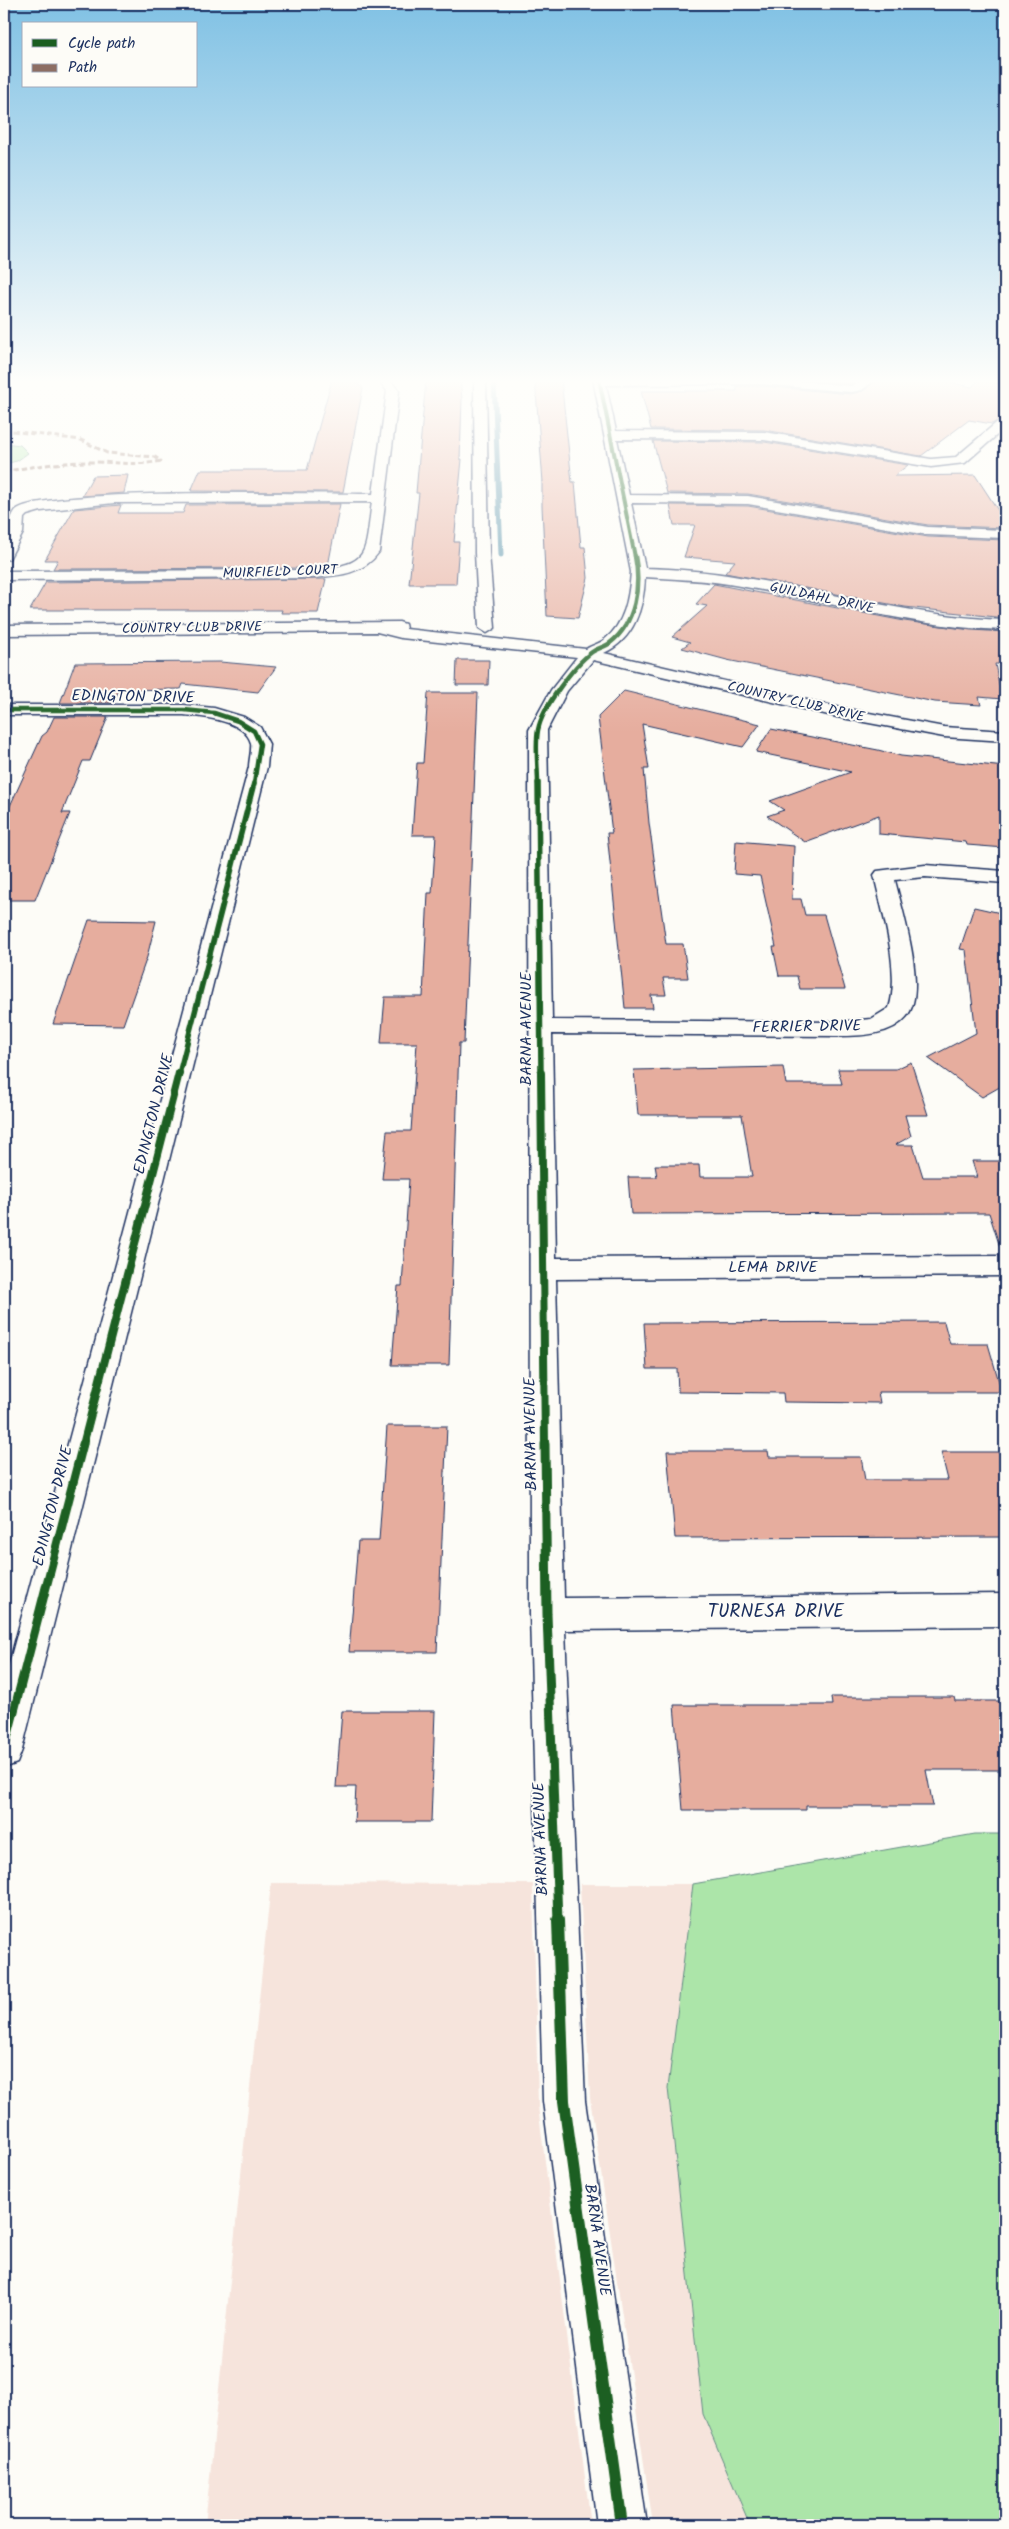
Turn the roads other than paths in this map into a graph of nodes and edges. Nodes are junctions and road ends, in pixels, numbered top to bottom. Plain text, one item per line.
1 (481, 497) edge
2 (378, 498) joint
3 (623, 498) joint
4 (1005, 534) edge
5 (4, 556) edge
6 (638, 572) junction
7 (4, 576) edge
8 (1005, 625) edge
9 (380, 628) junction
10 (487, 628) junction
11 (4, 630) edge
12 (589, 654) junction
13 (4, 711) edge
14 (1005, 736) edge
15 (1005, 877) edge
16 (540, 1027) junction
17 (1005, 1266) edge
18 (542, 1269) junction
19 (1005, 1610) edge
20 (547, 1614) junction
21 (4, 1750) edge
22 (622, 2525) edge

1 - 10 street
2 - 5 street
2 - 7 street, MUIRFIELD COURT
3 - 4 street
3 - 6 street, BARNA AVENUE
6 - 8 street, GUILDAHL DRIVE
6 - 12 street, BARNA AVENUE
9 - 10 street, COUNTRY CLUB DRIVE
9 - 11 street, COUNTRY CLUB DRIVE
9 - 12 street, COUNTRY CLUB DRIVE
10 - 12 street, COUNTRY CLUB DRIVE
12 - 14 street, COUNTRY CLUB DRIVE
12 - 16 street, BARNA AVENUE
13 - 21 street, EDINGTON DRIVE
15 - 16 street, FERRIER DRIVE
16 - 18 street, BARNA AVENUE
17 - 18 street, LEMA DRIVE
18 - 20 street, BARNA AVENUE
19 - 20 street, TURNESA DRIVE
20 - 22 street, BARNA AVENUE

